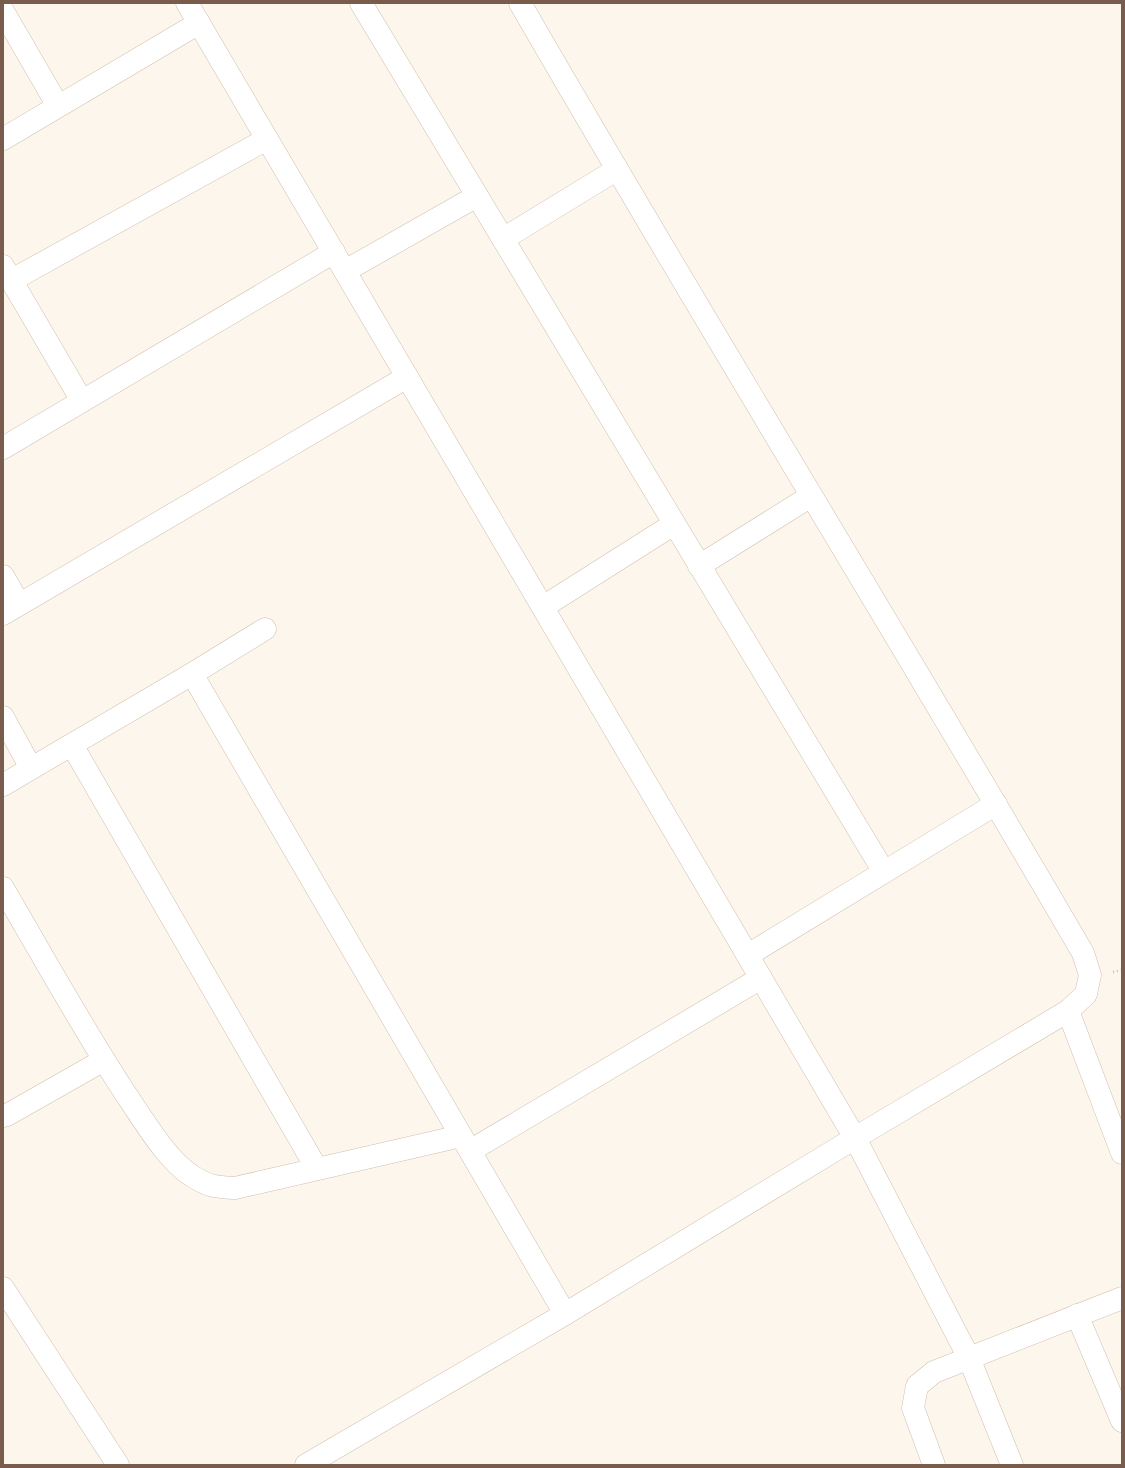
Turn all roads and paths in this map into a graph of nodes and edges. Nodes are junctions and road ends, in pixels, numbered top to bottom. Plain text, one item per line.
1 (187, 3) edge
2 (361, 3) edge
3 (520, 3) edge
4 (3, 11) edge
5 (199, 23) junction
6 (58, 106) junction
7 (3, 139) edge
8 (267, 139) junction
9 (616, 170) junction
10 (477, 196) junction
11 (503, 239) junction
12 (334, 252) junction
13 (345, 271) junction
14 (7, 273) edge
15 (407, 377) junction
16 (82, 401) junction
17 (3, 448) edge
18 (812, 496) junction
19 (674, 524) junction
20 (699, 566) junction
21 (3, 576) edge
22 (542, 607) junction
23 (11, 609) edge
24 (265, 629) dead end
25 (192, 674) junction
26 (3, 718) edge
27 (72, 745) junction
28 (31, 768) junction
29 (3, 785) edge
30 (996, 804) junction
31 (884, 872) junction
32 (3, 888) edge
33 (748, 955) junction
34 (761, 978) junction
35 (1068, 1011) junction
36 (104, 1060) junction
37 (3, 1116) edge
38 (856, 1138) junction
39 (466, 1143) junction
40 (1122, 1153) edge
41 (317, 1169) junction
42 (3, 1288) edge
43 (1122, 1298) edge
44 (565, 1314) junction
45 (1077, 1315) junction
46 (969, 1358) junction
47 (1122, 1421) edge
48 (118, 1465) edge
49 (306, 1465) edge
50 (934, 1465) edge
51 (1012, 1465) edge

1 - 5 street
2 - 10 street
3 - 9 street
4 - 6 street
5 - 6 street
5 - 8 street
6 - 7 street
8 - 12 street
8 - 14 street
9 - 11 street
9 - 18 street
10 - 11 street
10 - 13 street
11 - 19 street
12 - 13 street
12 - 16 street
13 - 15 street
14 - 16 street
15 - 22 street
15 - 23 street
16 - 17 street
18 - 20 street
18 - 30 street
19 - 20 street
19 - 22 street
20 - 31 street
21 - 23 street
22 - 33 street
24 - 25 street
25 - 27 street
25 - 39 street
26 - 28 street
27 - 28 street
27 - 41 street
28 - 29 street
30 - 31 street
30 - 35 street
31 - 33 street
32 - 36 street
33 - 34 street
34 - 38 street
34 - 39 street
35 - 38 street
35 - 40 street
36 - 37 street
36 - 41 street
38 - 44 street
38 - 46 street
39 - 41 street
39 - 44 street
42 - 48 street
43 - 45 street
44 - 49 street
45 - 46 street
45 - 47 street
46 - 50 street
46 - 51 street

